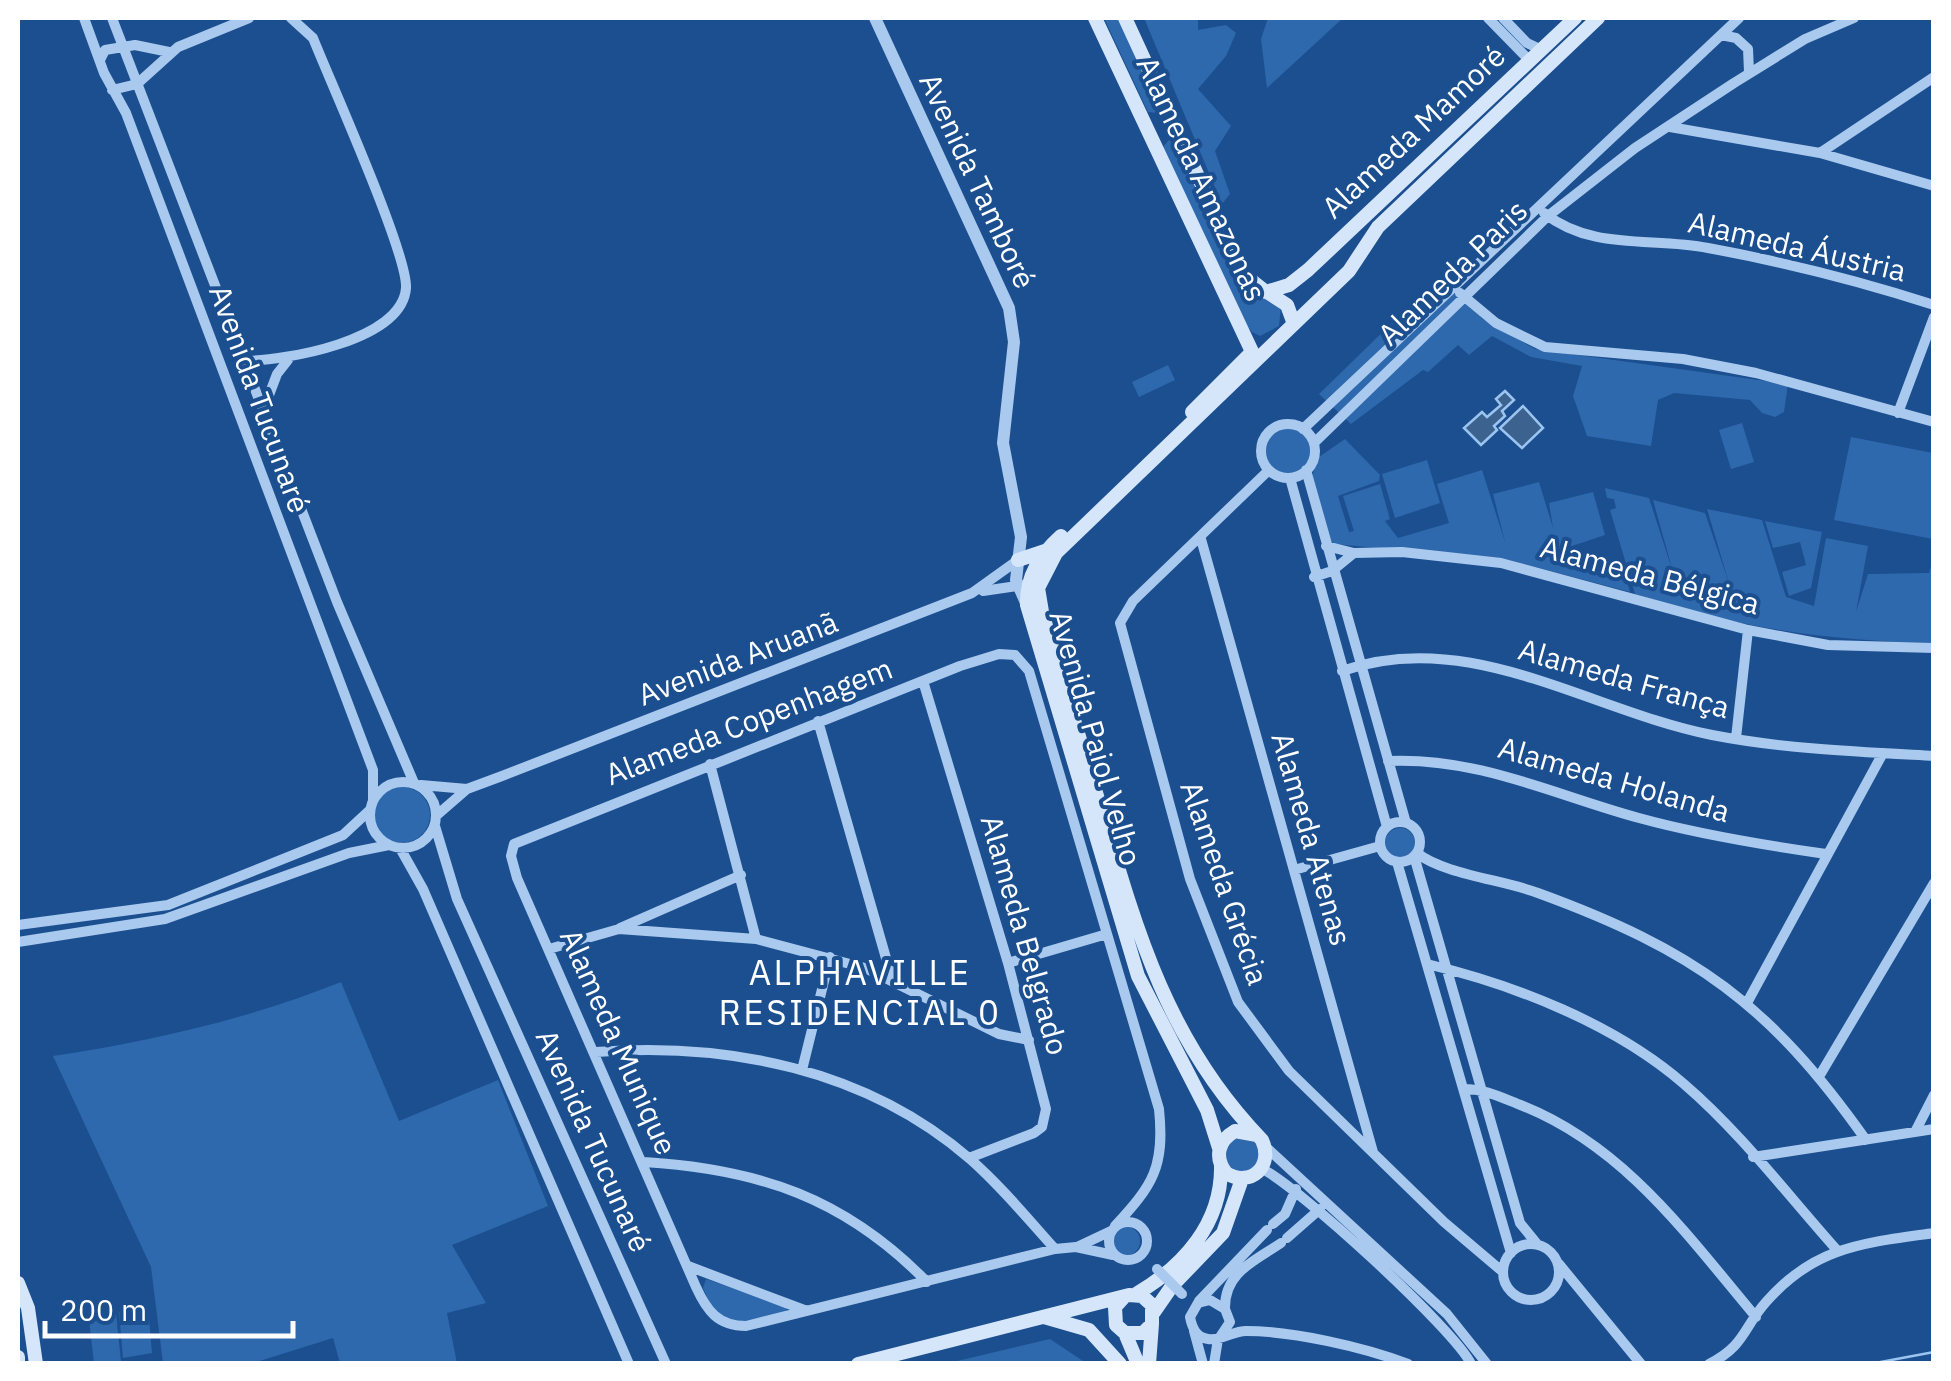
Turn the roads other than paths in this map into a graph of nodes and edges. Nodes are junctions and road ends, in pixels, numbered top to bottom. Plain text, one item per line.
1 (84, 18) edge
2 (112, 18) edge
3 (249, 18) edge
4 (290, 18) edge
5 (875, 18) edge
6 (1096, 18) edge
7 (1125, 18) edge
8 (1488, 18) edge
9 (1503, 18) edge
10 (1576, 18) edge
11 (1598, 18) edge
12 (1739, 18) edge
13 (1854, 18) edge
14 (1720, 35) junction
15 (1517, 40) junction
16 (124, 46) junction
17 (1542, 50) junction
18 (169, 52) junction
19 (100, 61) junction
20 (1530, 62) junction
21 (1749, 73) junction
22 (1932, 79) edge
23 (136, 84) junction
24 (112, 90) junction
25 (1172, 116) junction
26 (1145, 124) junction
27 (1669, 127) junction
28 (1620, 129) junction
29 (1182, 139) junction
30 (1154, 144) junction
31 (1635, 148) junction
32 (1820, 153) junction
33 (1403, 180) junction
34 (1934, 186) edge
35 (1415, 192) junction
36 (1538, 207) junction
37 (1548, 216) junction
38 (1290, 285) joint
39 (1453, 287) junction
40 (1266, 292) junction
41 (1463, 296) junction
42 (1934, 305) edge
43 (1934, 317) edge
44 (1294, 324) junction
45 (1238, 326) junction
46 (1276, 342) junction
47 (1255, 357) junction
48 (289, 359) junction
49 (242, 361) junction
50 (263, 412) junction
51 (1898, 414) junction
52 (1934, 422) edge
53 (1303, 428) junction
54 (1314, 443) junction
55 (1269, 470) junction
56 (1306, 470) junction
57 (1290, 478) junction
58 (1201, 539) junction
59 (1326, 546) junction
60 (1045, 550) junction
61 (1354, 553) junction
62 (1018, 560) junction
63 (1332, 571) junction
64 (1314, 576) junction
65 (1017, 586) junction
66 (972, 593) junction
67 (1027, 606) junction
68 (1748, 630) junction
69 (1934, 648) edge
70 (1361, 664) junction
71 (1342, 672) junction
72 (923, 682) junction
73 (818, 722) junction
74 (1736, 738) junction
75 (1884, 753) junction
76 (1934, 756) edge
77 (1388, 761) junction
78 (710, 764) junction
79 (418, 784) junction
80 (467, 789) junction
81 (371, 805) junction
82 (436, 821) junction
83 (1406, 823) junction
84 (1387, 827) junction
85 (344, 835) junction
86 (518, 839) joint
87 (1380, 846) junction
88 (395, 847) junction
89 (349, 852) junction
90 (1416, 854) junction
91 (1826, 854) junction
92 (1397, 862) junction
93 (1294, 870) junction
94 (742, 875) junction
95 (1934, 883) edge
96 (18, 925) edge
97 (619, 929) junction
98 (1107, 934) junction
99 (756, 938) junction
100 (18, 942) edge
101 (550, 949) junction
102 (830, 957) junction
103 (1008, 963) junction
104 (1427, 964) junction
105 (1448, 969) junction
106 (892, 980) junction
107 (1748, 1002) junction
108 (1029, 1040) junction
109 (596, 1052) junction
110 (802, 1070) junction
111 (1820, 1076) junction
112 (1464, 1088) junction
113 (1484, 1089) junction
114 (1934, 1095) edge
115 (1934, 1129) edge
116 (1916, 1132) junction
117 (1866, 1140) junction
118 (1261, 1141) junction
119 (1219, 1150) junction
120 (1373, 1153) junction
121 (1753, 1157) junction
122 (969, 1158) junction
123 (644, 1162) junction
124 (1221, 1166) junction
125 (1262, 1169) junction
126 (1242, 1179) junction
127 (1296, 1189) junction
128 (1326, 1200) junction
129 (1139, 1203) junction
130 (1319, 1211) junction
131 (1284, 1214) junction
132 (1113, 1228) junction
133 (1301, 1229) junction
134 (1144, 1231) junction
135 (1934, 1233) edge
136 (1537, 1244) junction
137 (1076, 1247) junction
138 (1055, 1249) junction
139 (1836, 1249) junction
140 (1511, 1252) junction
141 (1142, 1254) junction
142 (1114, 1255) junction
143 (1558, 1264) junction
144 (688, 1266) junction
145 (1502, 1272) junction
146 (927, 1282) junction
147 (18, 1283) edge
148 (1130, 1296) junction
149 (1191, 1300) junction
150 (1083, 1305) junction
151 (808, 1311) junction
152 (1228, 1312) junction
153 (1756, 1316) junction
154 (1044, 1317) junction
155 (1153, 1318) junction
156 (1114, 1319) junction
157 (1194, 1330) junction
158 (1248, 1331) junction
159 (1125, 1333) junction
160 (1219, 1338) junction
161 (36, 1364) edge
162 (629, 1364) edge
163 (666, 1364) edge
164 (858, 1364) edge
165 (1120, 1364) edge
166 (1138, 1364) edge
167 (1149, 1364) edge
168 (1204, 1364) edge
169 (1214, 1364) edge
170 (1408, 1364) edge
171 (1471, 1364) edge
172 (1487, 1364) edge
173 (1641, 1364) edge
174 (1710, 1364) edge

1 - 19 street, Avenida Tucunaré
2 - 16 street, Avenida Tucunaré
3 - 18 street
4 - 48 street
5 - 62 street, Avenida Tamboré
6 - 26 main road, Alameda Amazonas
7 - 25 main road, Alameda Amazonas
8 - 15 street
9 - 15 street
10 - 17 main road, Alameda Mamoré
11 - 35 main road, Alameda Mamoré
12 - 14 street, Alameda Paris
13 - 21 street, Alameda Paris
14 - 21 street
14 - 28 street, Alameda Paris
15 - 17 street
15 - 20 street
16 - 18 street
16 - 19 street
16 - 23 street, Avenida Tucunaré
17 - 20 main road, Alameda Mamoré
18 - 23 street
19 - 24 street, Avenida Tucunaré
20 - 33 main road, Alameda Mamoré
21 - 27 street, Alameda Paris
22 - 32 street
23 - 24 street
23 - 49 street, Avenida Tucunaré
24 - 81 street, Avenida Tucunaré
25 - 26 main road
25 - 29 main road, Alameda Amazonas
26 - 30 main road, Alameda Amazonas
27 - 31 street, Alameda Paris
27 - 32 street
28 - 31 street
28 - 36 street, Alameda Paris
29 - 30 main road
29 - 40 main road, Alameda Amazonas
30 - 45 main road, Alameda Amazonas
31 - 37 street, Alameda Paris
32 - 34 street
33 - 35 main road
33 - 38 main road, Alameda Mamoré
35 - 44 main road, Alameda Mamoré
36 - 37 street, Alameda Áustria
36 - 39 street, Alameda Paris
37 - 41 street, Alameda Paris
37 - 42 street, Alameda Áustria
38 - 40 main road, Alameda Amazonas
39 - 41 street
39 - 53 street, Alameda Paris
40 - 44 main road
41 - 51 street
41 - 54 street, Alameda Paris
43 - 51 street
44 - 46 main road, Alameda Mamoré
45 - 46 main road
45 - 47 main road, Alameda Amazonas
46 - 47 main road, Alameda Mamoré
47 - 60 main road, Avenida Paiol Velho
47 - 118 main road, Avenida Paiol Velho
48 - 49 street
48 - 50 street
49 - 50 street, Avenida Tucunaré
50 - 79 street, Avenida Tucunaré
51 - 52 street
53 - 54 street
53 - 55 street
54 - 56 street
55 - 57 street
55 - 58 street, Alameda Grécia
56 - 57 street
56 - 59 street
57 - 64 street
58 - 93 street, Alameda Atenas
58 - 120 street, Alameda Grécia
59 - 61 street, Alameda Bélgica
59 - 63 street
60 - 62 main road
60 - 67 main road, Avenida Paiol Velho
61 - 63 street
61 - 68 street, Alameda Bélgica
62 - 65 street, Avenida Tamboré
62 - 66 street, Avenida Aruanã
63 - 64 street
63 - 70 street
64 - 71 street
65 - 66 street
65 - 67 street, Avenida Tamboré
66 - 80 street, Avenida Aruanã
67 - 119 main road, Avenida Paiol Velho
68 - 69 street, Alameda Bélgica
68 - 74 street
70 - 71 street, Alameda França
70 - 74 street, Alameda França
70 - 77 street
71 - 84 street
72 - 73 street, Alameda Copenhagem
72 - 98 street, Alameda Copenhagem
72 - 103 street, Alameda Belgrado
73 - 78 street, Alameda Copenhagem
73 - 106 street
74 - 75 street, Alameda França
75 - 76 street, Alameda França
75 - 91 street
77 - 83 street
77 - 91 street, Alameda Holanda
78 - 86 street, Alameda Copenhagem
78 - 94 street
79 - 80 street, Avenida Aruanã
79 - 81 street
79 - 82 street
80 - 82 street, Avenida Aruanã
81 - 85 street
81 - 88 street
82 - 88 street
82 - 163 street, Avenida Tucunaré
83 - 84 street
83 - 90 street
84 - 87 street
85 - 89 street
85 - 96 street
86 - 101 street, Alameda Munique
87 - 92 street
87 - 93 street
88 - 89 street
88 - 162 street, Avenida Tucunaré
89 - 100 street
90 - 92 street
90 - 105 street
90 - 107 street
91 - 107 street
92 - 104 street
93 - 120 street, Alameda Atenas
94 - 97 street
94 - 99 street
95 - 111 street
97 - 99 street
97 - 101 street
98 - 103 street
98 - 129 street
99 - 102 street
101 - 109 street, Alameda Munique
102 - 106 street
102 - 110 street
103 - 108 street, Alameda Belgrado
104 - 105 street
104 - 112 street
105 - 113 street
105 - 121 street
106 - 108 street
107 - 111 street
108 - 122 street, Alameda Belgrado
109 - 110 street
109 - 123 street, Alameda Munique
110 - 122 street
111 - 117 street
112 - 113 street
112 - 140 street
113 - 136 street
113 - 153 street
114 - 116 street
115 - 116 street
116 - 117 street
117 - 121 street
118 - 119 main road
118 - 125 main road
118 - 128 street
119 - 124 main road, Avenida Paiol Velho
120 - 145 street, Alameda Grécia
121 - 139 street
122 - 138 street
123 - 144 street, Alameda Munique
123 - 146 street
124 - 126 main road
124 - 148 main road, Avenida Paiol Velho
125 - 126 main road
125 - 127 street
126 - 155 main road
127 - 130 street
127 - 131 street
128 - 130 street
128 - 172 street
129 - 132 street, Alameda Munique
129 - 134 street
130 - 133 street
130 - 171 street
131 - 133 street
131 - 149 street
132 - 134 street
132 - 137 street, Alameda Munique
132 - 142 street
133 - 152 street
134 - 141 street
135 - 139 street
136 - 140 street
136 - 143 street
137 - 138 street, Alameda Munique
137 - 142 street, Alameda Munique
138 - 146 street, Alameda Munique
139 - 153 street
140 - 145 street
141 - 142 street
141 - 149 street, bridge
143 - 145 street
143 - 173 street
144 - 151 street
144 - 151 street, Alameda Munique
146 - 151 street, Alameda Munique
147 - 161 main road
148 - 150 main road
148 - 155 main road
148 - 156 main road, Avenida Paiol Velho
149 - 152 street
149 - 157 street
150 - 154 main road
150 - 156 main road
152 - 158 street
152 - 160 street
153 - 174 street
154 - 164 main road
154 - 165 main road
155 - 159 main road
155 - 167 main road
156 - 159 main road
157 - 160 street
157 - 168 street
158 - 160 street
158 - 170 street
159 - 166 main road
160 - 169 street

